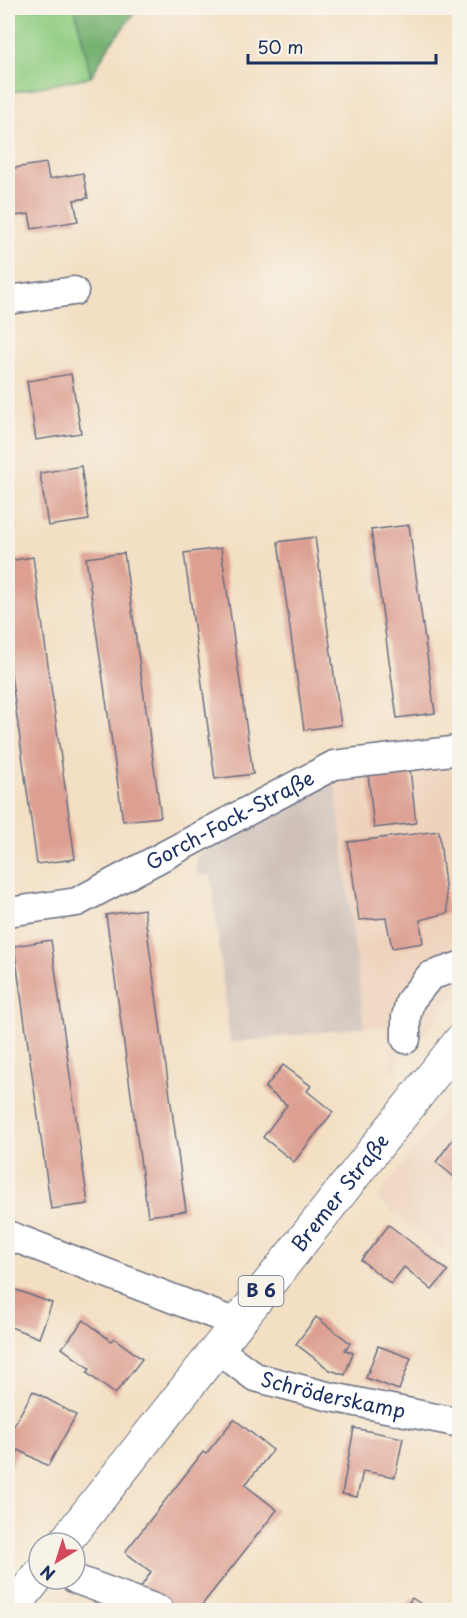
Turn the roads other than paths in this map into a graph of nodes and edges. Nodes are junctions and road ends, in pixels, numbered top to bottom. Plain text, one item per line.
1 (74, 291) dead end
2 (8, 300) edge
3 (459, 750) edge
4 (8, 912) edge
5 (459, 966) edge
6 (406, 1039) dead end
7 (459, 1041) edge
8 (8, 1235) edge
9 (236, 1323) junction
10 (216, 1348) junction
11 (459, 1423) edge
12 (73, 1531) edge
13 (87, 1583) edge
14 (27, 1590) edge
15 (11, 1611) edge
16 (159, 1611) edge

1 - 2 street
3 - 4 street, Gorch-Fock-Straße
5 - 6 street
7 - 9 main road, Bremer Straße / B 6
8 - 9 street
9 - 10 main road, Bremer Straße / B 6
10 - 11 street, Schröderskamp
10 - 12 main road, Bremer Straße / B 6
13 - 16 street
14 - 15 main road

